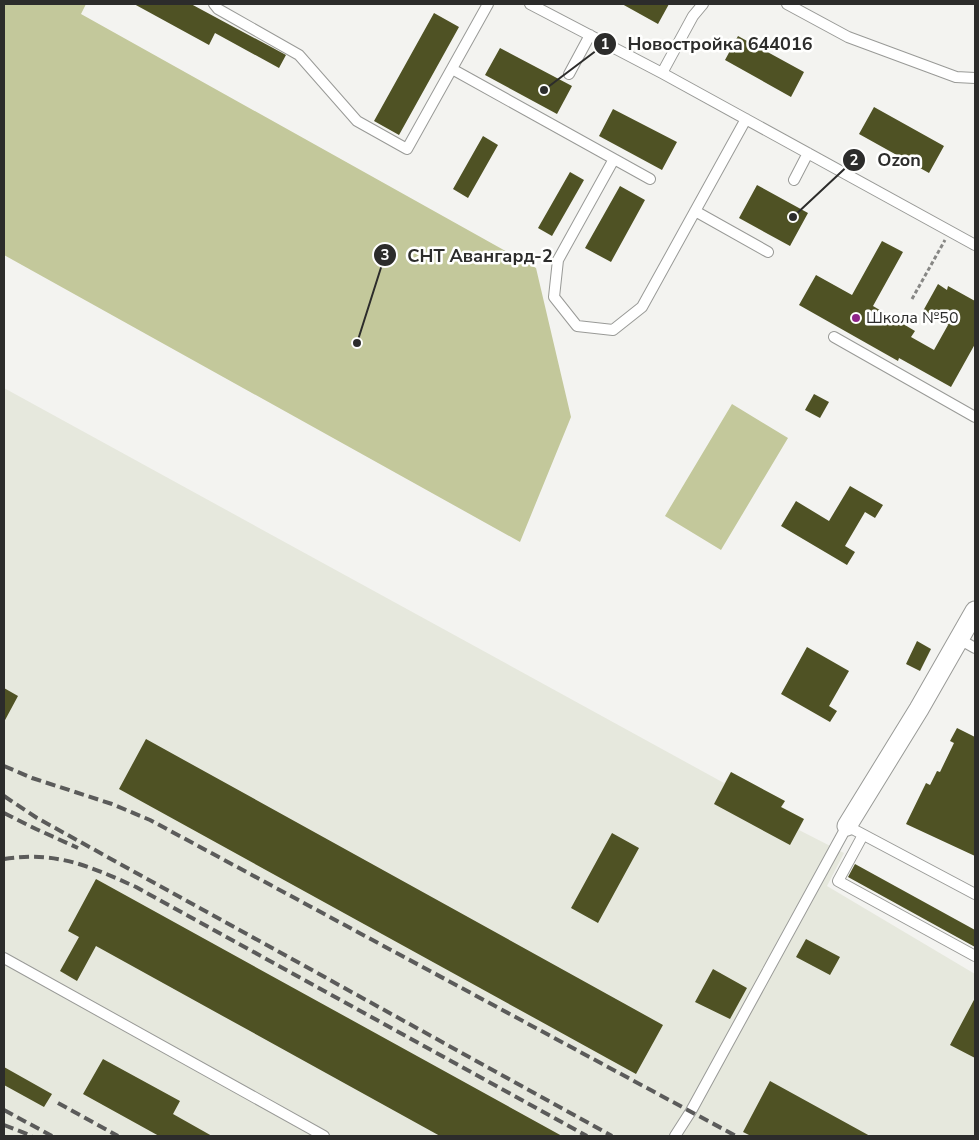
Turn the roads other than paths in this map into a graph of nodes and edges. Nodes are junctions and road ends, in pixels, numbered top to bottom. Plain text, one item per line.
1 (214, 4) edge
2 (488, 4) edge
3 (530, 4) edge
4 (703, 4) edge
5 (789, 4) edge
6 (590, 35) junction
7 (452, 69) junction
8 (662, 73) junction
9 (569, 74) dead end
10 (975, 78) edge
11 (746, 119) junction
12 (808, 153) junction
13 (614, 159) junction
14 (650, 179) dead end
15 (794, 180) dead end
16 (695, 211) junction
17 (975, 245) edge
18 (768, 252) dead end
19 (834, 337) dead end
20 (975, 417) edge
21 (975, 611) edge
22 (967, 644) edge
23 (855, 831) junction
24 (975, 894) edge
25 (975, 956) edge
26 (4, 958) edge
27 (324, 1136) edge
28 (675, 1136) edge

1 - 7 lane
2 - 7 lane
3 - 6 lane
4 - 8 lane
5 - 10 lane
6 - 8 lane
6 - 9 lane
7 - 13 lane
8 - 11 lane
11 - 12 lane
11 - 16 lane
12 - 15 lane
12 - 17 lane
13 - 14 lane
13 - 16 lane
16 - 18 lane
19 - 20 lane
21 - 22 street
22 - 23 street
23 - 24 lane
23 - 25 lane
23 - 28 lane
26 - 27 lane

